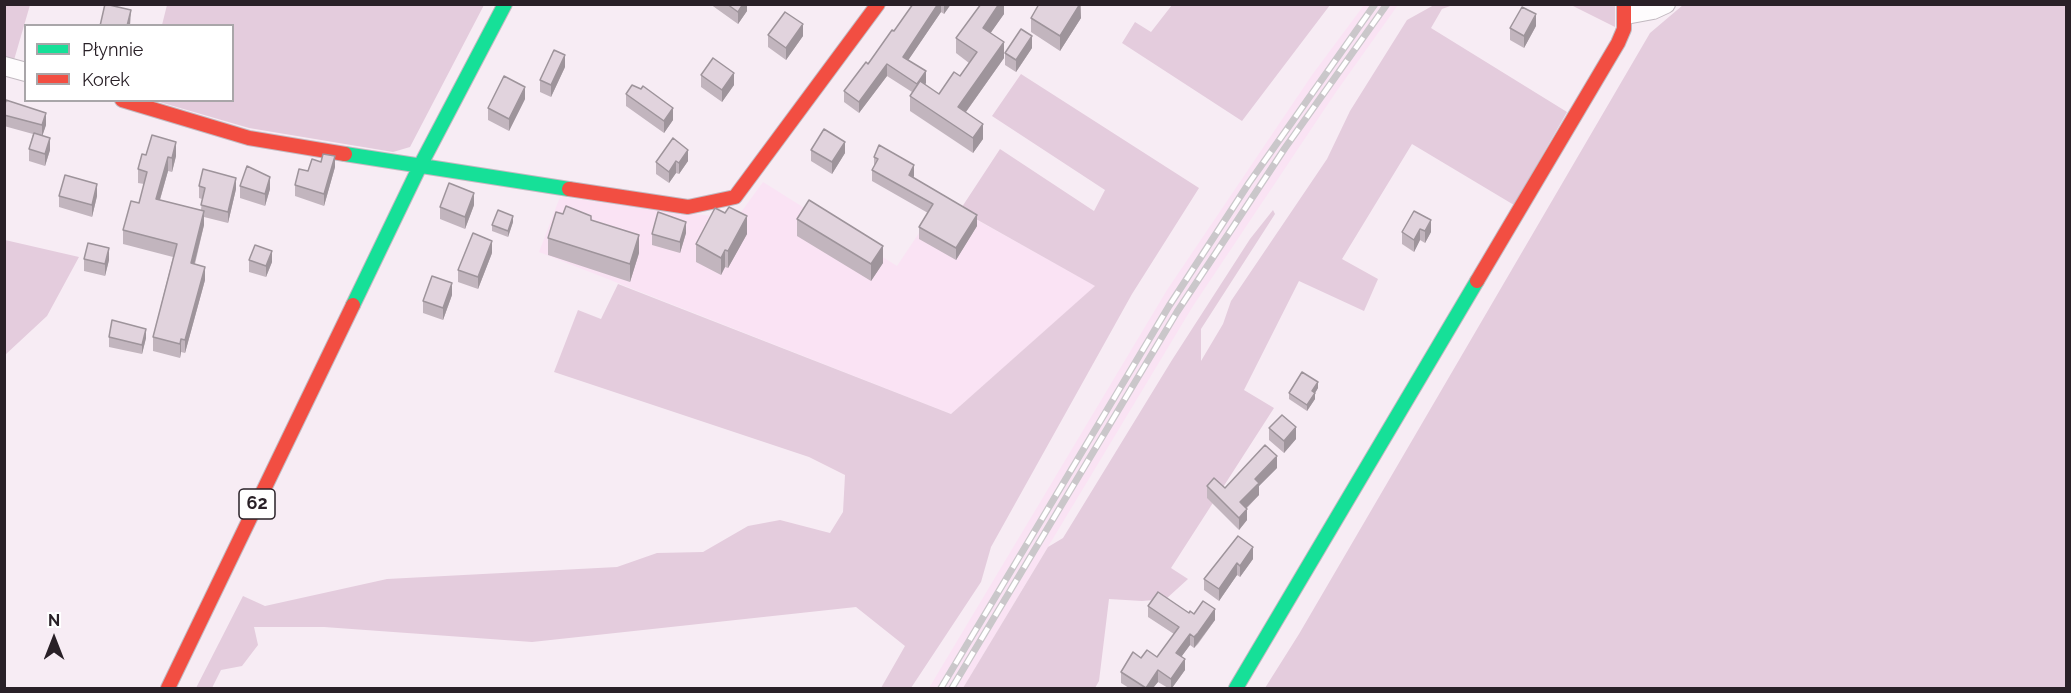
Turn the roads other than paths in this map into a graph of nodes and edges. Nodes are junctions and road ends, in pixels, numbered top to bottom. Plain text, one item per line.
1 (505, 4) edge
2 (878, 4) edge
3 (1666, 4) edge
4 (1625, 10) edge
5 (4, 66) edge
6 (24, 71) edge
7 (129, 102) edge
8 (420, 166) junction
9 (168, 688) edge
10 (1236, 688) edge

1 - 8 street, 62
2 - 8 street
3 - 4 street
4 - 10 street
5 - 6 street
7 - 8 street
8 - 9 street, 62

